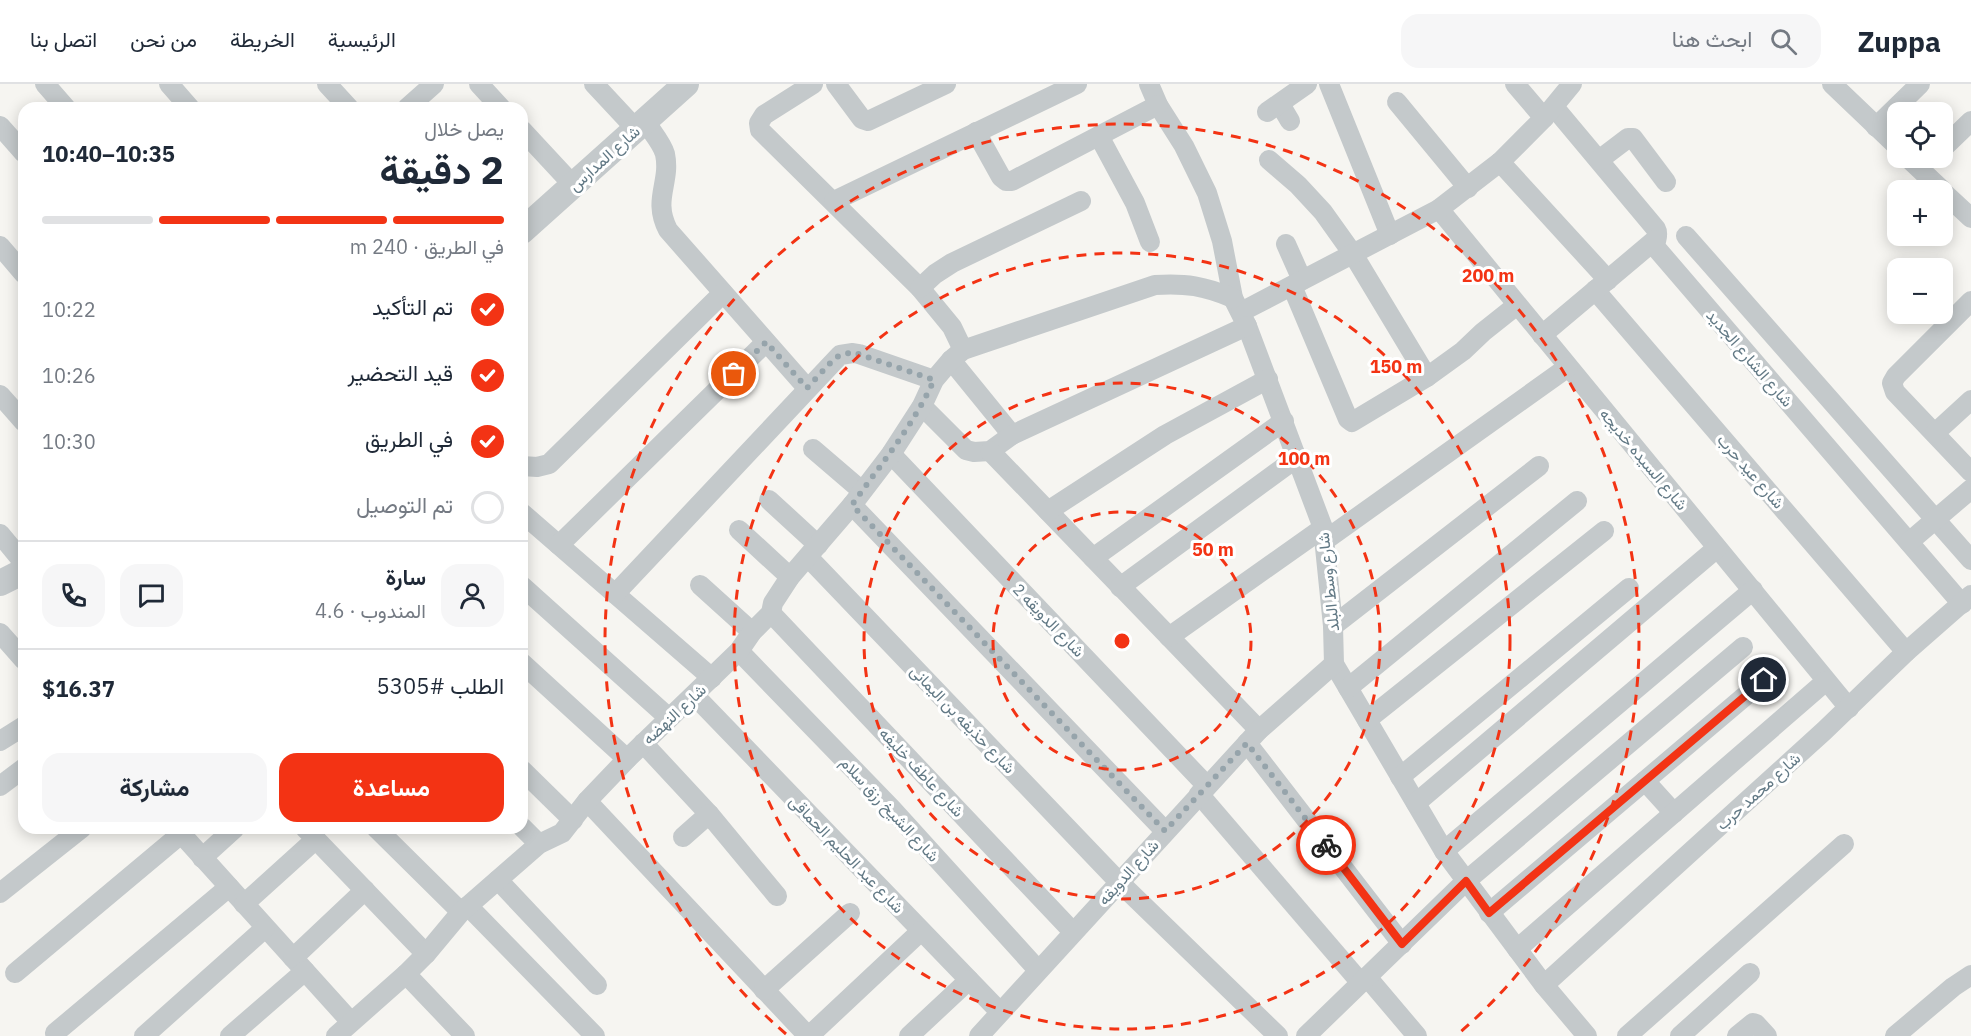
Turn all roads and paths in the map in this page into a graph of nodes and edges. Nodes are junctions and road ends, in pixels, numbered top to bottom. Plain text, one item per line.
1 (45, 84) edge
2 (169, 84) edge
3 (327, 84) edge
4 (479, 84) edge
5 (594, 84) edge
6 (686, 84) edge
7 (813, 84) edge
8 (836, 84) edge
9 (1077, 84) edge
10 (1149, 84) edge
11 (1306, 84) edge
12 (1515, 84) edge
13 (1572, 84) edge
14 (1832, 84) edge
15 (1920, 84) edge
16 (942, 85) edge
17 (1335, 86) edge
18 (423, 87) edge
19 (61, 102) edge
20 (185, 102) edge
21 (344, 102) edge
22 (412, 102) edge
23 (496, 102) edge
24 (1397, 102) dead end
25 (1158, 105) junction
26 (1549, 113) junction
27 (1971, 121) edge
28 (1290, 122) dead end
29 (640, 125) junction
30 (0, 126) edge
31 (1876, 127) junction
32 (976, 132) junction
33 (528, 136) edge
34 (1099, 136) junction
35 (1887, 137) edge
36 (1953, 138) edge
37 (18, 146) edge
38 (1269, 160) dead end
39 (1599, 160) junction
40 (1500, 162) junction
41 (1666, 182) dead end
42 (574, 186) junction
43 (1468, 188) junction
44 (1953, 198) edge
45 (834, 201) junction
46 (1081, 201) dead end
47 (1967, 207) edge
48 (1439, 209) junction
49 (528, 226) edge
50 (1389, 235) junction
51 (1686, 237) dead end
52 (1655, 240) junction
53 (1150, 242) dead end
54 (1286, 244) dead end
55 (0, 246) edge
56 (1353, 255) junction
57 (18, 267) edge
58 (1297, 283) junction
59 (1602, 285) junction
60 (920, 288) junction
61 (723, 293) junction
62 (1971, 301) edge
63 (1517, 305) junction
64 (1240, 312) junction
65 (1542, 334) junction
66 (766, 342) junction
67 (957, 355) junction
68 (1568, 367) junction
69 (1427, 377) junction
70 (1268, 379) junction
71 (934, 380) junction
72 (807, 388) junction
73 (0, 395) edge
74 (1971, 400) edge
75 (922, 406) junction
76 (18, 415) edge
77 (1284, 421) junction
78 (1935, 433) junction
79 (1012, 435) junction
80 (813, 449) dead end
81 (990, 452) junction
82 (891, 454) junction
83 (1298, 457) junction
84 (1539, 465) dead end
85 (528, 466) edge
86 (1971, 472) edge
87 (1971, 489) edge
88 (857, 498) junction
89 (769, 500) dead end
90 (1577, 501) dead end
91 (1048, 511) junction
92 (528, 518) edge
93 (1934, 520) junction
94 (739, 530) dead end
95 (1604, 531) dead end
96 (0, 534) edge
97 (1324, 535) junction
98 (1909, 542) junction
99 (559, 545) junction
100 (1718, 548) junction
101 (813, 551) junction
102 (18, 556) edge
103 (1093, 558) junction
104 (1971, 560) edge
105 (18, 574) edge
106 (790, 577) junction
107 (0, 583) edge
108 (700, 585) dead end
109 (1120, 587) junction
110 (1629, 588) dead end
111 (1753, 590) junction
112 (528, 591) edge
113 (615, 594) junction
114 (1966, 600) edge
115 (771, 612) junction
116 (1333, 626) junction
117 (753, 632) junction
118 (0, 633) edge
119 (1169, 637) junction
120 (1743, 646) dead end
121 (739, 651) junction
122 (1906, 652) junction
123 (18, 653) edge
124 (1334, 664) junction
125 (528, 668) edge
126 (712, 678) junction
127 (1764, 680) dead end
128 (1826, 681) junction
129 (1348, 688) junction
130 (693, 695) junction
131 (1849, 708) junction
132 (669, 718) junction
133 (1367, 720) junction
134 (18, 730) edge
135 (1253, 737) junction
136 (0, 741) edge
137 (643, 743) junction
138 (627, 759) junction
139 (18, 772) edge
140 (528, 776) edge
141 (1400, 777) junction
142 (1645, 781) junction
143 (0, 786) edge
144 (1203, 790) junction
145 (587, 801) junction
146 (1416, 803) junction
147 (1674, 813) junction
148 (709, 814) junction
149 (573, 820) junction
150 (1165, 831) junction
151 (528, 833) edge
152 (74, 834) edge
153 (175, 834) edge
154 (181, 834) edge
155 (228, 834) edge
156 (311, 834) edge
157 (383, 834) edge
158 (682, 837) dead end
159 (539, 844) junction
160 (1844, 844) dead end
161 (1444, 851) junction
162 (202, 858) junction
163 (498, 880) junction
164 (1466, 881) junction
165 (1119, 882) junction
166 (229, 887) junction
167 (365, 890) junction
168 (0, 893) edge
169 (777, 896) dead end
170 (244, 903) junction
171 (465, 909) junction
172 (850, 913) dead end
173 (1489, 913) junction
174 (266, 928) junction
175 (921, 931) junction
176 (1073, 932) junction
177 (1402, 944) junction
178 (1517, 949) junction
179 (426, 954) junction
180 (299, 964) junction
181 (1038, 970) junction
182 (15, 973) dead end
183 (1750, 973) dead end
184 (406, 974) junction
185 (1971, 975) edge
186 (969, 980) junction
187 (1364, 980) junction
188 (597, 985) dead end
189 (1544, 985) junction
190 (764, 990) junction
191 (1000, 1012) junction
192 (351, 1022) junction
193 (1762, 1030) edge
194 (56, 1033) dead end
195 (144, 1036) edge
196 (230, 1036) edge
197 (336, 1036) edge
198 (465, 1036) edge
199 (595, 1036) edge
200 (808, 1036) edge
201 (909, 1036) edge
202 (979, 1036) edge
203 (1278, 1036) edge
204 (1306, 1036) edge
205 (1417, 1036) edge
206 (1587, 1036) edge
207 (1627, 1036) edge
208 (1680, 1036) edge
209 (1737, 1036) edge
210 (1894, 1036) edge

1 - 19 street
2 - 20 street
3 - 21 street
4 - 23 street
5 - 29 street
6 - 29 street, شارع المدارس
7 - 45 street
8 - 16 street
9 - 32 street
10 - 25 street, شارع وسط البلد
11 - 28 street
12 - 26 street, شارع الشارع الجديد
13 - 26 street
14 - 31 street
15 - 31 street
17 - 50 street
18 - 22 street
24 - 43 street
25 - 34 street
25 - 64 street, شارع وسط البلد
26 - 39 street, شارع الشارع الجديد
26 - 40 street
27 - 36 street
29 - 42 street, شارع المدارس
29 - 61 street
30 - 37 street
31 - 35 street
32 - 34 street
32 - 45 street
33 - 42 street
34 - 53 street
38 - 56 street
39 - 41 street
39 - 52 street, شارع الشارع الجديد
40 - 43 street
40 - 59 street, شارع عيد حرب
42 - 49 street, شارع المدارس
43 - 48 street
44 - 47 street
45 - 60 street
46 - 60 street
48 - 50 street
48 - 63 street, شارع السيده خديجه
50 - 56 street
51 - 93 street
52 - 59 street
52 - 98 street, شارع الشارع الجديد
54 - 58 street
55 - 57 street
56 - 58 street
56 - 69 street
58 - 64 street
58 - 69 street
59 - 65 street
59 - 122 street, شارع عيد حرب
60 - 67 street
61 - 66 street
61 - 85 street
62 - 78 street
63 - 65 street, شارع السيده خديجه
63 - 69 street
64 - 67 street
64 - 70 street, شارع وسط البلد
64 - 79 street
65 - 68 street, شارع السيده خديجه
66 - 72 street
66 - 99 street
67 - 71 street, شارع النهضه
67 - 79 street
68 - 97 street
68 - 100 street, شارع السيده خديجه
70 - 77 street, شارع وسط البلد
70 - 91 street
71 - 72 street
71 - 75 street, شارع النهضه
72 - 113 street
73 - 76 street
74 - 78 street
75 - 81 street
75 - 82 street, شارع النهضه
77 - 83 street, شارع وسط البلد
77 - 103 street
78 - 86 street
79 - 81 street
80 - 88 street
81 - 91 street
82 - 88 street, شارع النهضه
82 - 144 street, شارع الدويقه 2
83 - 97 street, شارع وسط البلد
83 - 109 street
84 - 116 street
87 - 93 street
88 - 101 street, شارع النهضه
88 - 150 street
89 - 101 street, شارع حذيفه بن اليمانى
90 - 129 street
91 - 103 street
92 - 99 street
93 - 98 street
93 - 104 street
94 - 106 street
95 - 133 street
96 - 102 street
97 - 116 street, شارع وسط البلد
97 - 119 street
98 - 114 street, شارع الشارع الجديد
99 - 113 street
100 - 111 street, شارع السيده خديجه
100 - 146 street
101 - 106 street, شارع النهضه
101 - 165 street, شارع حذيفه بن اليمانى
103 - 109 street
105 - 107 street
106 - 115 street, شارع النهضه
108 - 117 street
109 - 119 street
110 - 141 street
111 - 128 street, شارع السيده خديجه
111 - 161 street
112 - 132 street
113 - 126 street
114 - 122 street, شارع محمد حرب
115 - 117 street, شارع النهضه
115 - 176 street, شارع عاطف خليفه
116 - 124 street, شارع وسط البلد
117 - 121 street, شارع النهضه
118 - 123 street
119 - 135 street
120 - 164 street
121 - 126 street, شارع النهضه
121 - 181 street, شارع الشيخ رزق سلام
122 - 131 street, شارع محمد حرب
124 - 129 street, شارع وسط البلد
124 - 135 street, شارع الدويقه
125 - 138 street
126 - 130 street, شارع النهضه
127 - 142 street
128 - 131 street, شارع السيده خديجه
128 - 147 street
129 - 133 street, شارع وسط البلد
130 - 132 street, شارع النهضه
130 - 175 street, شارع عبد الحليم الحماقى
131 - 189 street, شارع محمد حرب
132 - 137 street, شارع النهضه
133 - 141 street, شارع وسط البلد
134 - 136 street
135 - 144 street, شارع الدويقه
135 - 177 street
137 - 138 street, شارع النهضه
137 - 148 street
138 - 145 street, شارع النهضه
139 - 143 street
140 - 149 street
141 - 146 street, شارع وسط البلد
142 - 147 street
142 - 173 street
144 - 150 street, شارع الدويقه
144 - 187 street, شارع الدويقه 2
145 - 149 street, شارع النهضه
145 - 190 street
146 - 161 street, شارع وسط البلد
147 - 178 street
148 - 158 street
148 - 169 street
149 - 159 street, شارع النهضه
150 - 165 street, شارع الدويقه
151 - 159 street
152 - 168 street
153 - 182 street
154 - 162 street
155 - 162 street
156 - 167 street
156 - 170 street
157 - 171 street
159 - 163 street, شارع النهضه
160 - 207 street
161 - 164 street, شارع وسط البلد
162 - 166 street
163 - 171 street, شارع النهضه
163 - 188 street
164 - 173 street, شارع وسط البلد
164 - 177 street
165 - 176 street, شارع الدويقه
165 - 203 street, شارع حذيفه بن اليمانى
166 - 170 street
166 - 194 street
167 - 179 street
167 - 180 street
170 - 174 street
171 - 179 street, شارع النهضه
171 - 199 street
172 - 190 street
173 - 178 street, شارع وسط البلد
174 - 180 street
174 - 195 street
175 - 186 street, شارع عبد الحليم الحماقى
175 - 200 street
176 - 181 street, شارع الدويقه
177 - 187 street
178 - 189 street, شارع وسط البلد
179 - 184 street, شارع النهضه
180 - 192 street
180 - 196 street
181 - 191 street, شارع الدويقه
183 - 208 street
184 - 192 street, شارع النهضه
184 - 198 street
185 - 210 street
186 - 191 street, شارع عبد الحليم الحماقى
186 - 201 street
187 - 204 street
187 - 205 street, شارع الدويقه 2
189 - 206 street, شارع وسط البلد
190 - 200 street
191 - 202 street, شارع الدويقه
192 - 197 street, شارع النهضه
193 - 209 street

